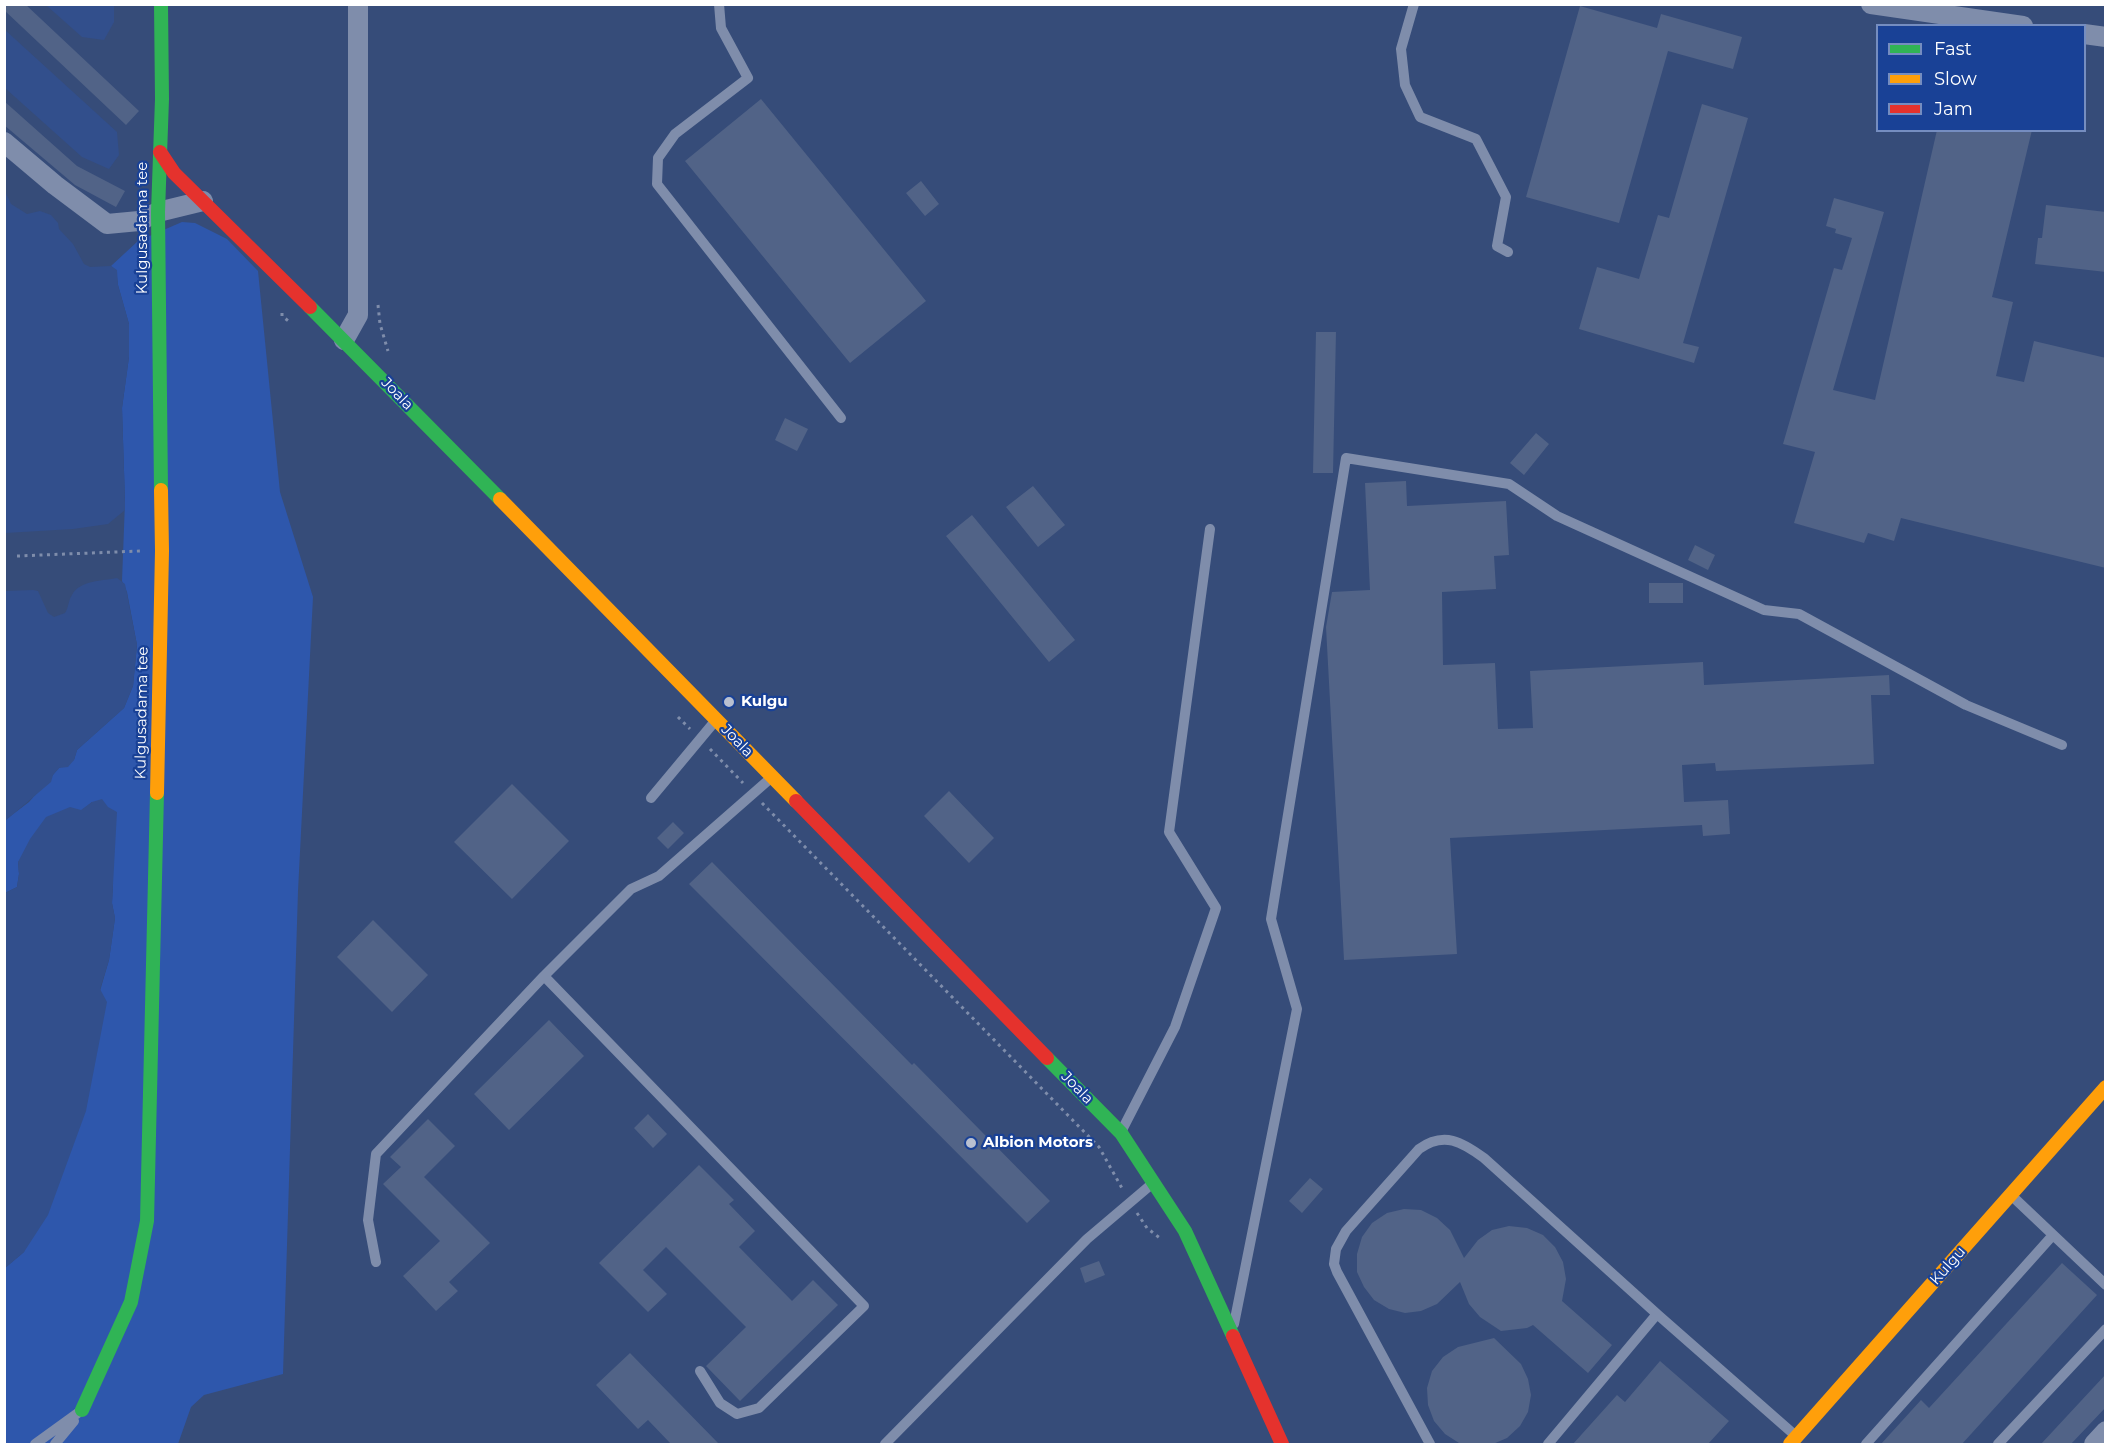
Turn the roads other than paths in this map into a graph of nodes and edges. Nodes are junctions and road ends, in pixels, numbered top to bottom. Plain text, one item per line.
1 (161, 4) edge
2 (358, 4) edge
3 (719, 4) edge
4 (1414, 4) edge
5 (1871, 4) edge
6 (2008, 24) edge
7 (2086, 34) edge
8 (2106, 37) edge
9 (4, 142) edge
10 (160, 152) junction
11 (202, 201) junction
12 (158, 212) junction
13 (1508, 252) dead end
14 (344, 340) junction
15 (841, 418) dead end
16 (1210, 529) dead end
17 (716, 720) junction
18 (2062, 745) dead end
19 (772, 777) junction
20 (651, 798) dead end
21 (544, 976) junction
22 (2106, 1087) edge
23 (1121, 1133) junction
24 (1154, 1183) junction
25 (2010, 1195) junction
26 (2053, 1235) junction
27 (376, 1262) dead end
28 (2106, 1284) edge
29 (1658, 1314) junction
30 (2106, 1329) edge
31 (1232, 1333) junction
32 (700, 1371) dead end
33 (82, 1410) junction
34 (2106, 1431) edge
35 (1793, 1441) edge
36 (35, 1444) edge
37 (56, 1444) edge
38 (885, 1444) edge
39 (1282, 1444) edge
40 (1431, 1444) edge
41 (1548, 1444) edge
42 (1866, 1444) edge
43 (1998, 1444) edge
44 (2094, 1444) edge

1 - 10 street, Kulgusadama tee
2 - 14 street
3 - 15 lane
4 - 13 lane
5 - 6 street
7 - 8 street
9 - 12 street
10 - 11 street, Joala
10 - 12 street, Kulgusadama tee
11 - 12 street
11 - 14 street, Joala
12 - 33 street, Kulgusadama tee
14 - 17 street, Joala
16 - 23 lane
17 - 19 street, Joala
17 - 20 lane
18 - 31 lane
19 - 21 lane
19 - 23 street, Joala
21 - 27 lane
21 - 32 lane
22 - 25 street, Kulgu
23 - 24 street, Joala
24 - 31 street, Joala
24 - 38 lane
25 - 26 lane
25 - 35 street, Kulgu
26 - 28 lane
26 - 42 lane
29 - 35 lane
29 - 40 lane
29 - 41 lane
30 - 43 lane
31 - 39 street, Joala
33 - 36 lane
33 - 37 lane
34 - 44 street

